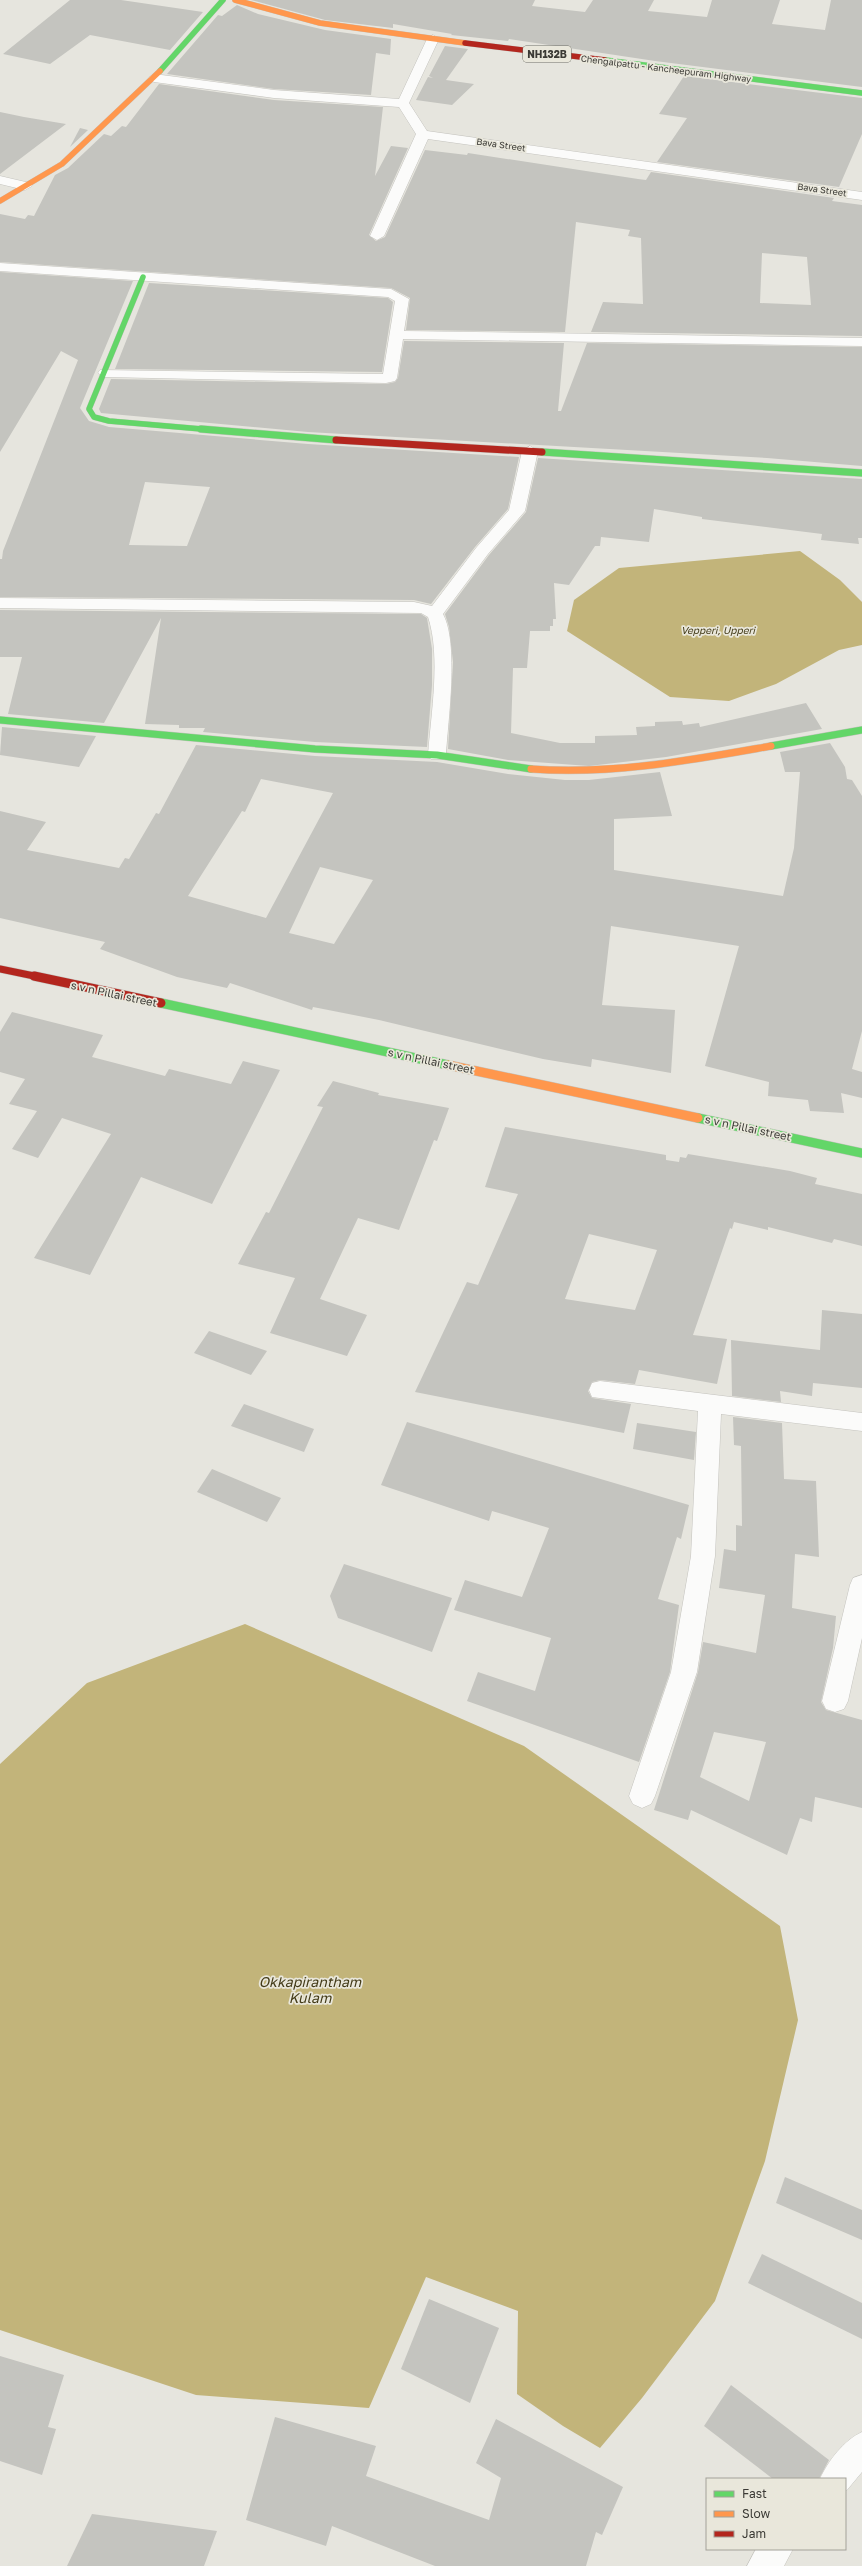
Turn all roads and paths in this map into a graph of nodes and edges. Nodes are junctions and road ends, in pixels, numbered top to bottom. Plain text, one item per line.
1 (223, 0) edge
2 (235, 0) edge
3 (433, 39) junction
4 (154, 78) junction
5 (862, 94) edge
6 (403, 104) junction
7 (423, 134) junction
8 (0, 180) edge
9 (25, 186) junction
10 (862, 196) edge
11 (0, 201) edge
12 (377, 236) dead end
13 (0, 267) edge
14 (143, 277) junction
15 (398, 336) junction
16 (862, 342) edge
17 (105, 373) junction
18 (530, 451) junction
19 (862, 473) edge
20 (0, 602) edge
21 (435, 614) junction
22 (0, 720) edge
23 (862, 730) edge
24 (437, 755) junction
25 (0, 969) edge
26 (862, 1153) edge
27 (600, 1390) dead end
28 (710, 1404) junction
29 (862, 1422) edge
30 (862, 1585) edge
31 (835, 1701) dead end
32 (642, 1796) dead end
33 (862, 2448) edge
34 (837, 2478) edge
35 (776, 2550) edge
36 (763, 2566) edge

1 - 4 main road
2 - 3 main road, Chengalpattu - Kancheepuram Highway / NH132B
3 - 5 main road, Chengalpattu - Kancheepuram Highway / NH132B
3 - 6 street
4 - 6 street
4 - 9 main road
6 - 7 street
7 - 10 street, Bava Street
7 - 12 street
8 - 9 street
9 - 11 main road
13 - 14 street
14 - 15 street
14 - 17 main road
15 - 16 street
15 - 17 street
17 - 18 main road
18 - 19 main road
18 - 21 street
20 - 21 street
21 - 24 street
22 - 24 main road
23 - 24 main road
25 - 26 main road, s v n Pillai street
27 - 28 street
28 - 29 street
28 - 32 street
30 - 31 street
33 - 34 street
35 - 36 street

